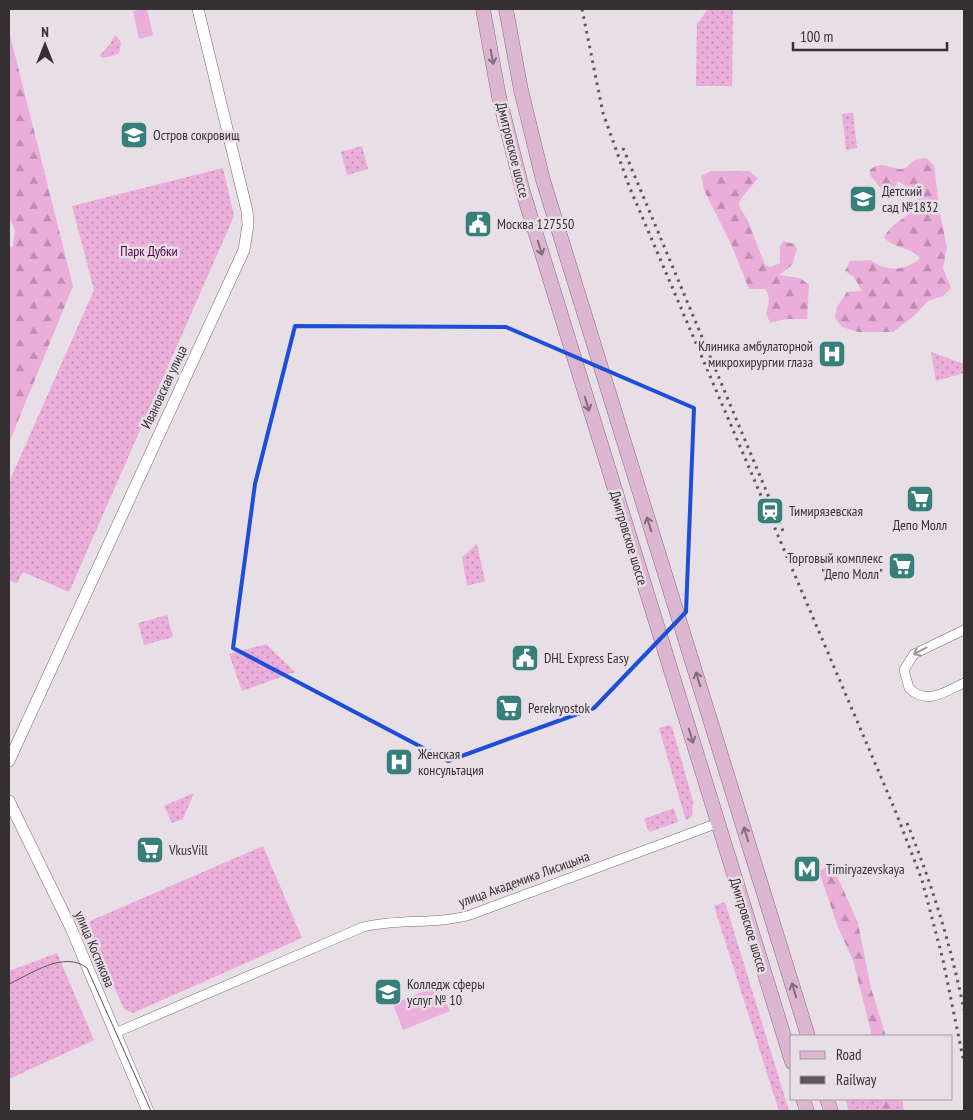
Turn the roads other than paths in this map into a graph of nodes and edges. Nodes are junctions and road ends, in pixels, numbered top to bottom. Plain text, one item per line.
1 (198, 9) edge
2 (483, 9) edge
3 (506, 9) edge
4 (964, 630) edge
5 (964, 683) edge
6 (9, 761) edge
7 (9, 801) edge
8 (718, 823) junction
9 (115, 1033) junction
10 (808, 1035) edge
11 (790, 1056) edge
12 (148, 1111) edge

1 - 6 street, Ивановская улица
2 -> 8 main road, Дмитровское шоссе
10 -> 3 main road, Дмитровское шоссе
4 -> 5 street
7 - 9 street, улица Костякова
8 - 9 street, улица Академика Лисицына
8 - 11 main road, Дмитровское шоссе
9 - 12 street, улица Костякова

